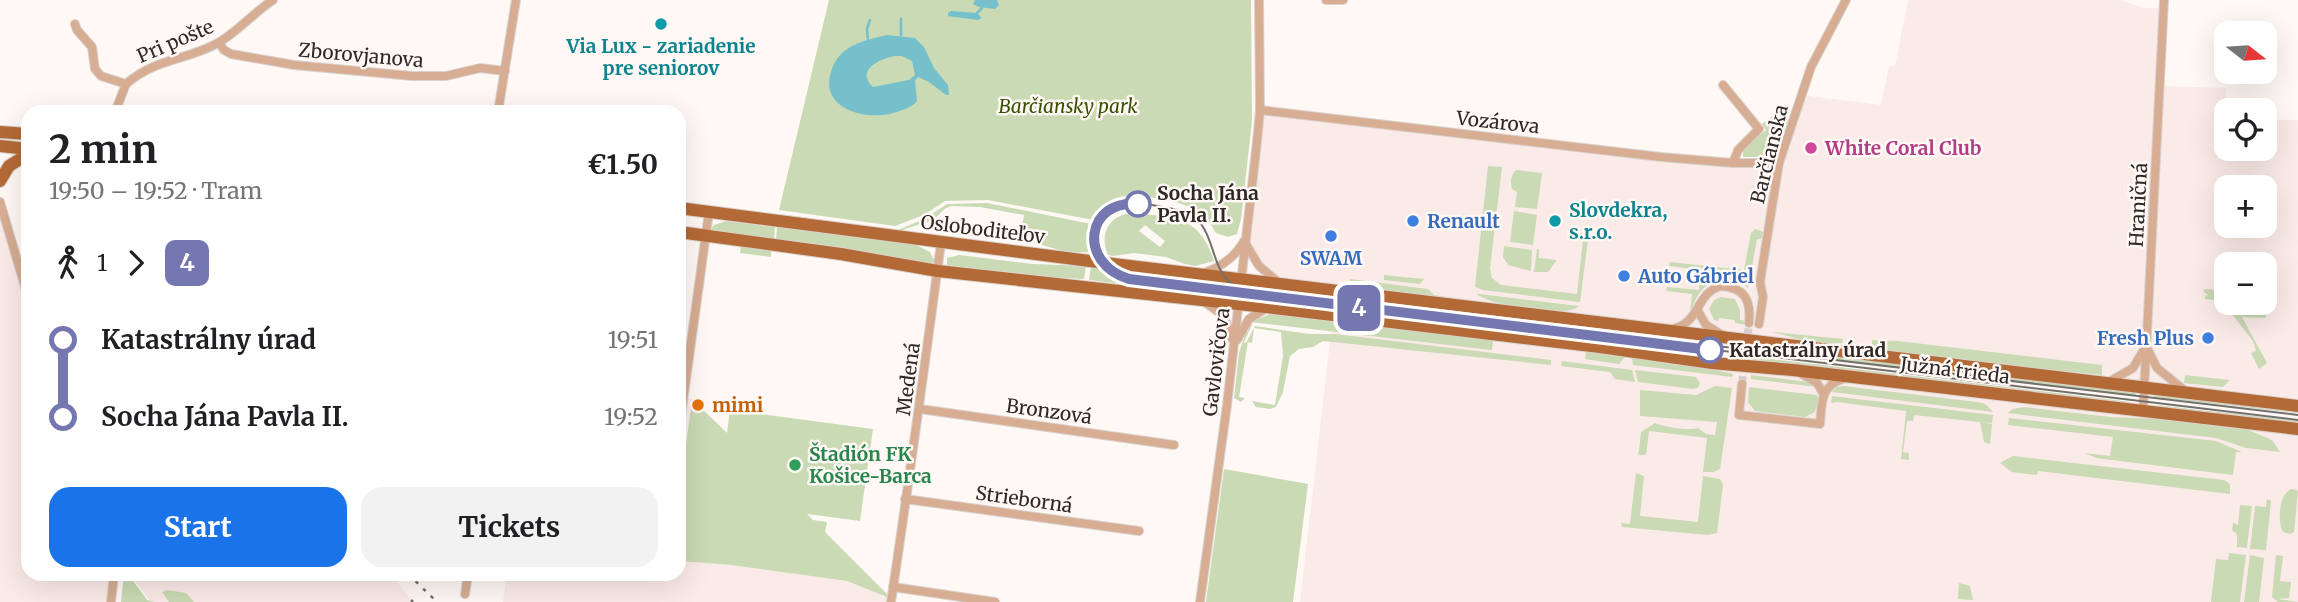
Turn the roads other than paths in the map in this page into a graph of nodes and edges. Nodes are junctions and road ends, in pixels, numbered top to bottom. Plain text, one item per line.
1 (272, 0) edge
2 (516, 0) edge
3 (1259, 0) edge
4 (1326, 0) edge
5 (1343, 0) edge
6 (1846, 0) edge
7 (2164, 0) edge
8 (75, 24) dead end
9 (219, 43) junction
10 (505, 71) junction
11 (126, 84) junction
12 (1723, 85) dead end
13 (118, 105) edge
14 (499, 105) edge
15 (1259, 110) junction
16 (0, 132) edge
17 (21, 134) edge
18 (0, 146) edge
19 (21, 148) edge
20 (21, 158) edge
21 (1733, 163) junction
22 (1779, 163) junction
23 (0, 181) edge
24 (0, 202) edge
25 (686, 209) edge
26 (709, 212) junction
27 (686, 233) edge
28 (705, 236) junction
29 (1244, 240) junction
30 (941, 243) junction
31 (938, 271) junction
32 (21, 273) edge
33 (1199, 275) junction
34 (1241, 280) junction
35 (1283, 285) junction
36 (1204, 301) junction
37 (1238, 304) junction
38 (1275, 308) junction
39 (1698, 311) junction
40 (1749, 323) tunnel mouth
41 (1759, 324) tunnel mouth
42 (1669, 330) junction
43 (1728, 337) junction
44 (2146, 345) junction
45 (1234, 349) junction
46 (1793, 370) junction
47 (1853, 377) junction
48 (686, 378) edge
49 (2105, 383) junction
50 (1742, 384) tunnel mouth
51 (2144, 388) junction
52 (1823, 393) junction
53 (2188, 393) junction
54 (2298, 405) edge
55 (920, 409) junction
56 (2143, 411) junction
57 (2298, 429) edge
58 (1174, 445) dead end
59 (905, 499) junction
60 (1139, 531) dead end
61 (113, 581) edge
62 (467, 581) edge
63 (894, 587) junction
64 (465, 594) dead end
65 (111, 602) edge
66 (891, 602) edge
67 (995, 602) edge
68 (1200, 602) edge

1 - 9 street, Pri pošte
2 - 10 street
3 - 15 street, Gavlovičova
4 - 5 street
6 - 22 street, Barčianska
7 - 44 street, Hraničná
8 - 11 street, Pri pošte
9 - 10 street, Zborovjanova
9 - 11 street, Pri pošte
10 - 14 street
11 - 13 street
12 - 21 street
15 - 21 street, Vozárova
15 - 29 street, Gavlovičova
16 - 17 main road
18 - 19 main road
20 - 23 main road
21 - 22 street, Vozárova
22 - 41 street, Barčianska
24 - 32 street
25 - 26 main road, Osloboditeľov
26 - 28 street
26 - 30 main road, Osloboditeľov
27 - 28 main road
28 - 31 main road
28 - 48 street
29 - 33 street
29 - 34 street, Gavlovičova
29 - 35 street
30 - 31 street, Medená
30 - 33 main road, Osloboditeľov
31 - 36 main road
31 - 55 street, Medená
33 - 34 main road, Osloboditeľov
34 - 35 main road, Osloboditeľov
34 - 37 street, Gavlovičova
35 - 42 main road, Južná trieda
36 - 37 main road
36 - 45 street
37 - 38 main road
37 - 45 street, Gavlovičova
38 - 45 street
38 - 46 main road, Južná trieda
39 - 40 street
39 - 42 street
39 - 43 street
42 - 43 main road, Južná trieda
43 - 49 main road, Južná trieda
44 - 49 street
44 - 51 street, Hraničná
44 - 53 street
45 - 68 street, Gavlovičova
46 - 47 main road, Južná trieda
46 - 52 street
47 - 52 street
47 - 56 main road, Južná trieda
49 - 51 main road, Južná trieda
50 - 52 street
51 - 53 main road, Južná trieda
51 - 56 street, Hraničná
53 - 54 main road, Južná trieda
55 - 58 street, Bronzová
55 - 59 street, Medená
56 - 57 main road, Južná trieda
59 - 60 street, Strieborná
59 - 63 street, Medená
61 - 65 street
62 - 64 street
63 - 66 street, Medená
63 - 67 street

